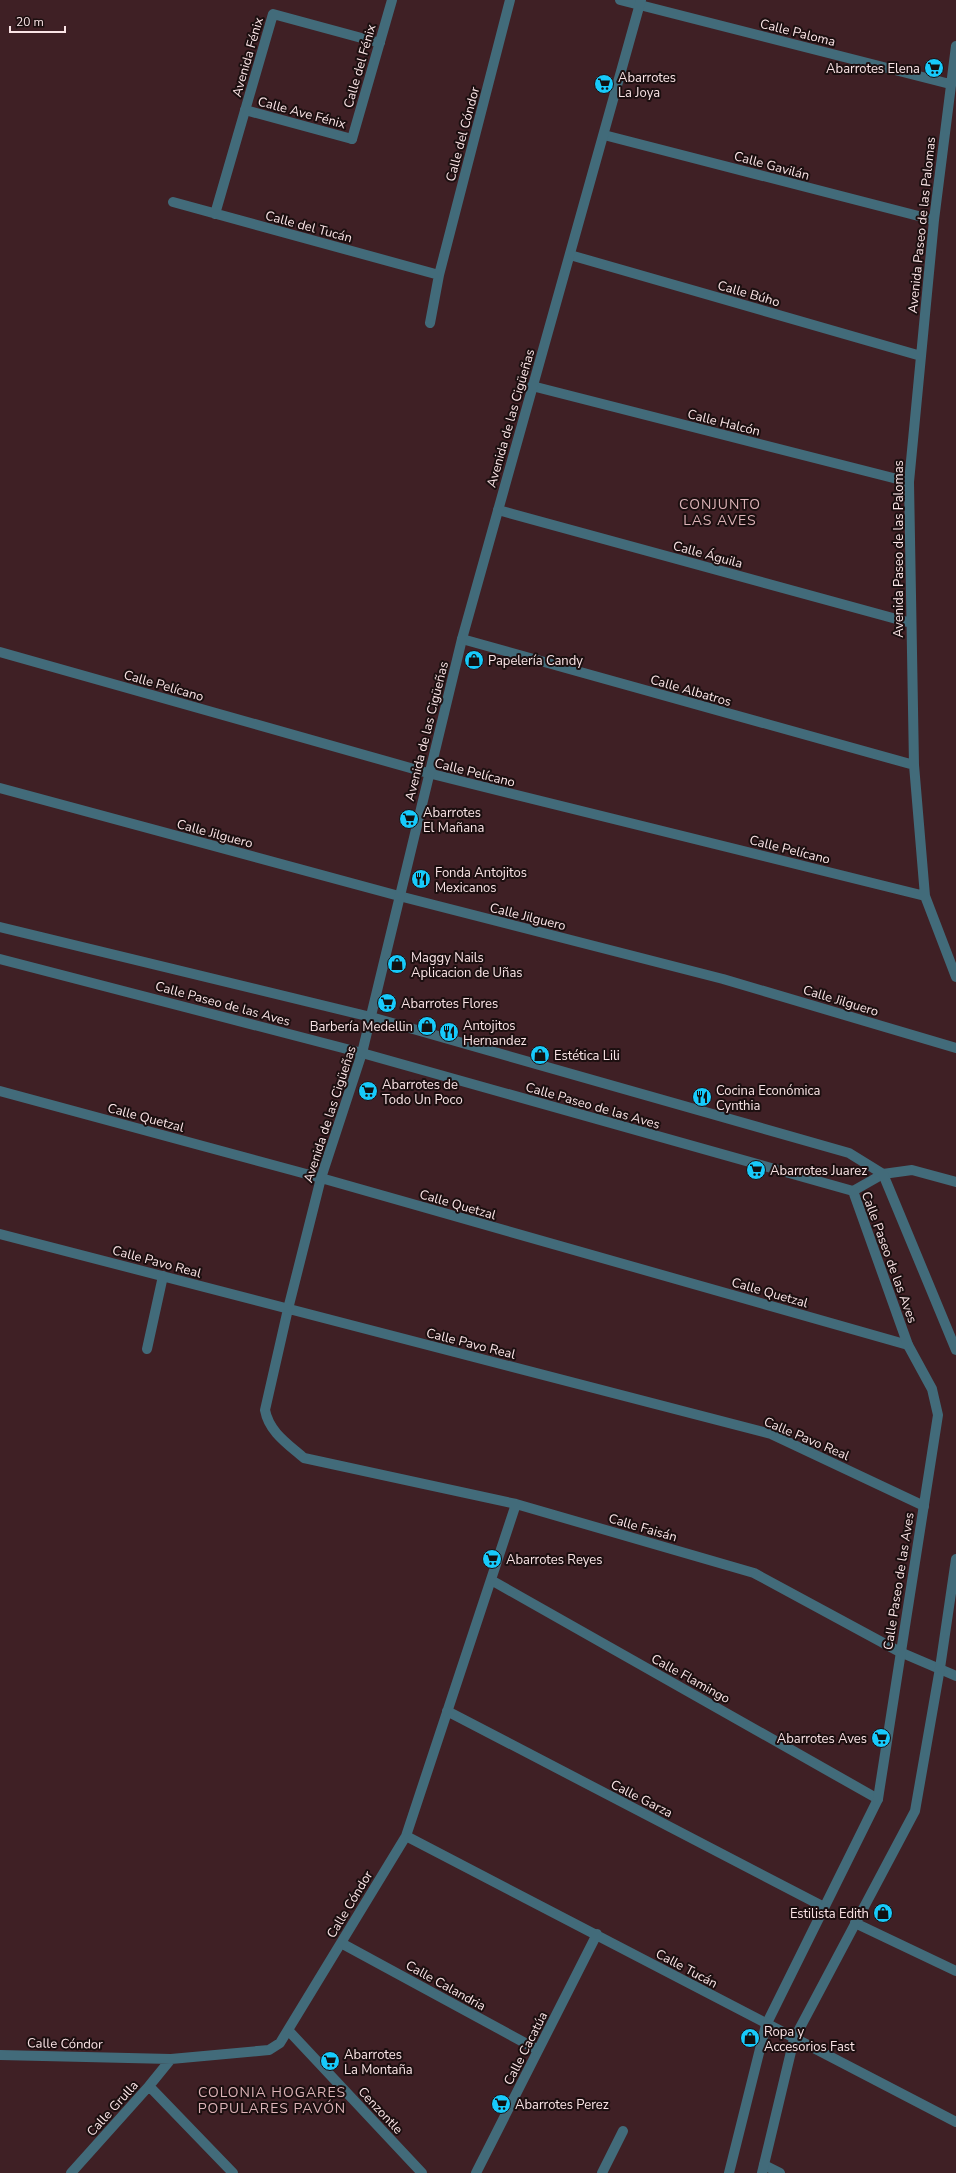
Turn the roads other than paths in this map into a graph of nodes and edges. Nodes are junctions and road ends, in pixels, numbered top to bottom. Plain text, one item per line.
1 (392, 0) edge
2 (510, 0) edge
3 (620, 0) edge
4 (641, 3) edge
5 (380, 43) junction
6 (956, 46) edge
7 (950, 84) junction
8 (245, 110) junction
9 (604, 135) junction
10 (352, 139) joint
11 (173, 202) dead end
12 (215, 214) junction
13 (934, 220) junction
14 (570, 255) junction
15 (439, 275) junction
16 (430, 323) dead end
17 (921, 356) junction
18 (532, 386) junction
19 (909, 482) junction
20 (498, 510) junction
21 (910, 623) junction
22 (462, 639) junction
23 (0, 652) edge
24 (914, 765) junction
25 (428, 773) junction
26 (0, 788) edge
27 (399, 896) junction
28 (925, 896) junction
29 (0, 927) edge
30 (0, 958) edge
31 (956, 977) edge
32 (371, 1017) junction
33 (956, 1048) edge
34 (362, 1053) junction
35 (0, 1091) edge
36 (883, 1174) junction
37 (321, 1178) junction
38 (956, 1182) edge
39 (853, 1191) junction
40 (0, 1234) edge
41 (163, 1276) junction
42 (288, 1309) junction
43 (908, 1345) junction
44 (147, 1349) dead end
45 (956, 1350) edge
46 (304, 1458) joint
47 (516, 1504) junction
48 (924, 1506) junction
49 (956, 1559) edge
50 (491, 1580) junction
51 (900, 1652) junction
52 (940, 1668) junction
53 (956, 1676) edge
54 (448, 1711) junction
55 (878, 1799) junction
56 (406, 1836) junction
57 (824, 1907) junction
58 (855, 1922) junction
59 (597, 1934) junction
60 (341, 1943) junction
61 (956, 1971) edge
62 (766, 2025) junction
63 (288, 2030) junction
64 (794, 2039) junction
65 (538, 2050) junction
66 (0, 2055) edge
67 (171, 2059) junction
68 (149, 2086) junction
69 (956, 2122) edge
70 (623, 2131) dead end
71 (763, 2169) edge
72 (71, 2173) edge
73 (233, 2173) edge
74 (422, 2173) edge
75 (476, 2173) edge
76 (602, 2173) edge
77 (728, 2173) edge
78 (780, 2173) edge

1 - 5 street, Calle del Fénix
2 - 15 street, Calle del Cóndor
3 - 4 street, Calle Paloma
4 - 7 street, Calle Paloma
4 - 9 street, Avenida de las Cigüeñas
5 - 8 street, Avenida Fénix
5 - 10 street, Calle del Fénix
6 - 7 street, Avenida Paseo de las Palomas
7 - 13 street, Avenida Paseo de las Palomas
8 - 10 street, Calle Ave Fénix
8 - 12 street, Avenida Fénix
9 - 13 street, Calle Gavilán
9 - 14 street, Avenida de las Cigüeñas
11 - 12 street, Calle del Tucán
12 - 15 street, Calle del Tucán
13 - 17 street, Avenida Paseo de las Palomas
14 - 17 street, Calle Búho
14 - 18 street, Avenida de las Cigüeñas
15 - 16 street, Calle del Cóndor
17 - 19 street, Avenida Paseo de las Palomas
18 - 19 street, Calle Halcón
18 - 20 street, Avenida de las Cigüeñas
19 - 21 street, Avenida Paseo de las Palomas
20 - 21 street, Calle Águila
20 - 22 street, Avenida de las Cigüeñas
21 - 24 street, Avenida Paseo de las Palomas
22 - 24 street, Calle Albatros
22 - 25 street, Avenida de las Cigüeñas
23 - 25 street, Calle Pelícano
24 - 28 street, Avenida Paseo de las Palomas
25 - 27 street, Avenida de las Cigüeñas
25 - 28 street, Calle Pelícano
26 - 27 street, Calle Jilguero
27 - 32 street, Avenida de las Cigüeñas
27 - 33 street, Calle Jilguero
28 - 31 street, Avenida Paseo de las Palomas
29 - 32 street, Calle Paseo de las Aves
30 - 34 street, Calle Paseo de las Aves
32 - 34 street, Avenida de las Cigüeñas
32 - 36 street, Calle Paseo de las Aves
34 - 37 street, Avenida de las Cigüeñas
34 - 39 street, Calle Paseo de las Aves
35 - 37 street, Calle Quetzal
36 - 38 street, Calle Paseo de las Aves
36 - 39 street
36 - 45 street, Calle Paseo de las Aves
37 - 42 street, Avenida de las Cigüeñas
37 - 43 street, Calle Quetzal
39 - 43 street, Calle Paseo de las Aves
40 - 41 street, Calle Pavo Real
41 - 42 street, Calle Pavo Real
41 - 44 street
42 - 46 street, Avenida de las Cigüeñas
42 - 48 street, Calle Pavo Real
43 - 48 street, Calle Paseo de las Aves
46 - 47 street, Calle Faisán
47 - 50 street, Calle Cóndor
47 - 51 street, Calle Faisán
48 - 51 street, Calle Paseo de las Aves
49 - 52 street
50 - 54 street, Calle Cóndor
50 - 55 street, Calle Flamingo
51 - 52 street, Calle Faisán
51 - 55 street, Calle Paseo de las Aves
52 - 53 street, Calle Faisán
52 - 58 street
54 - 56 street, Calle Cóndor
54 - 57 street, Calle Garza
55 - 57 street, Calle Paseo de las Aves
56 - 59 street, Calle Tucán
56 - 60 street, Calle Cóndor
57 - 62 street, Calle Paseo de las Aves
58 - 61 street
58 - 64 street
59 - 62 street, Calle Tucán
59 - 65 street, Calle Cacatúa
60 - 63 street, Calle Cóndor
60 - 65 street, Calle Calandria
62 - 64 street, Calle Tucán
62 - 77 street, Calle Paseo de las Aves
63 - 67 street, Calle Cóndor
63 - 74 street, Cenzontle
64 - 69 street, Calle Tucán
64 - 71 street
65 - 75 street, Calle Cacatúa
66 - 67 street, Calle Cóndor
67 - 68 street, Calle Grulla
68 - 72 street, Calle Grulla
68 - 73 street
70 - 76 street
71 - 78 street

